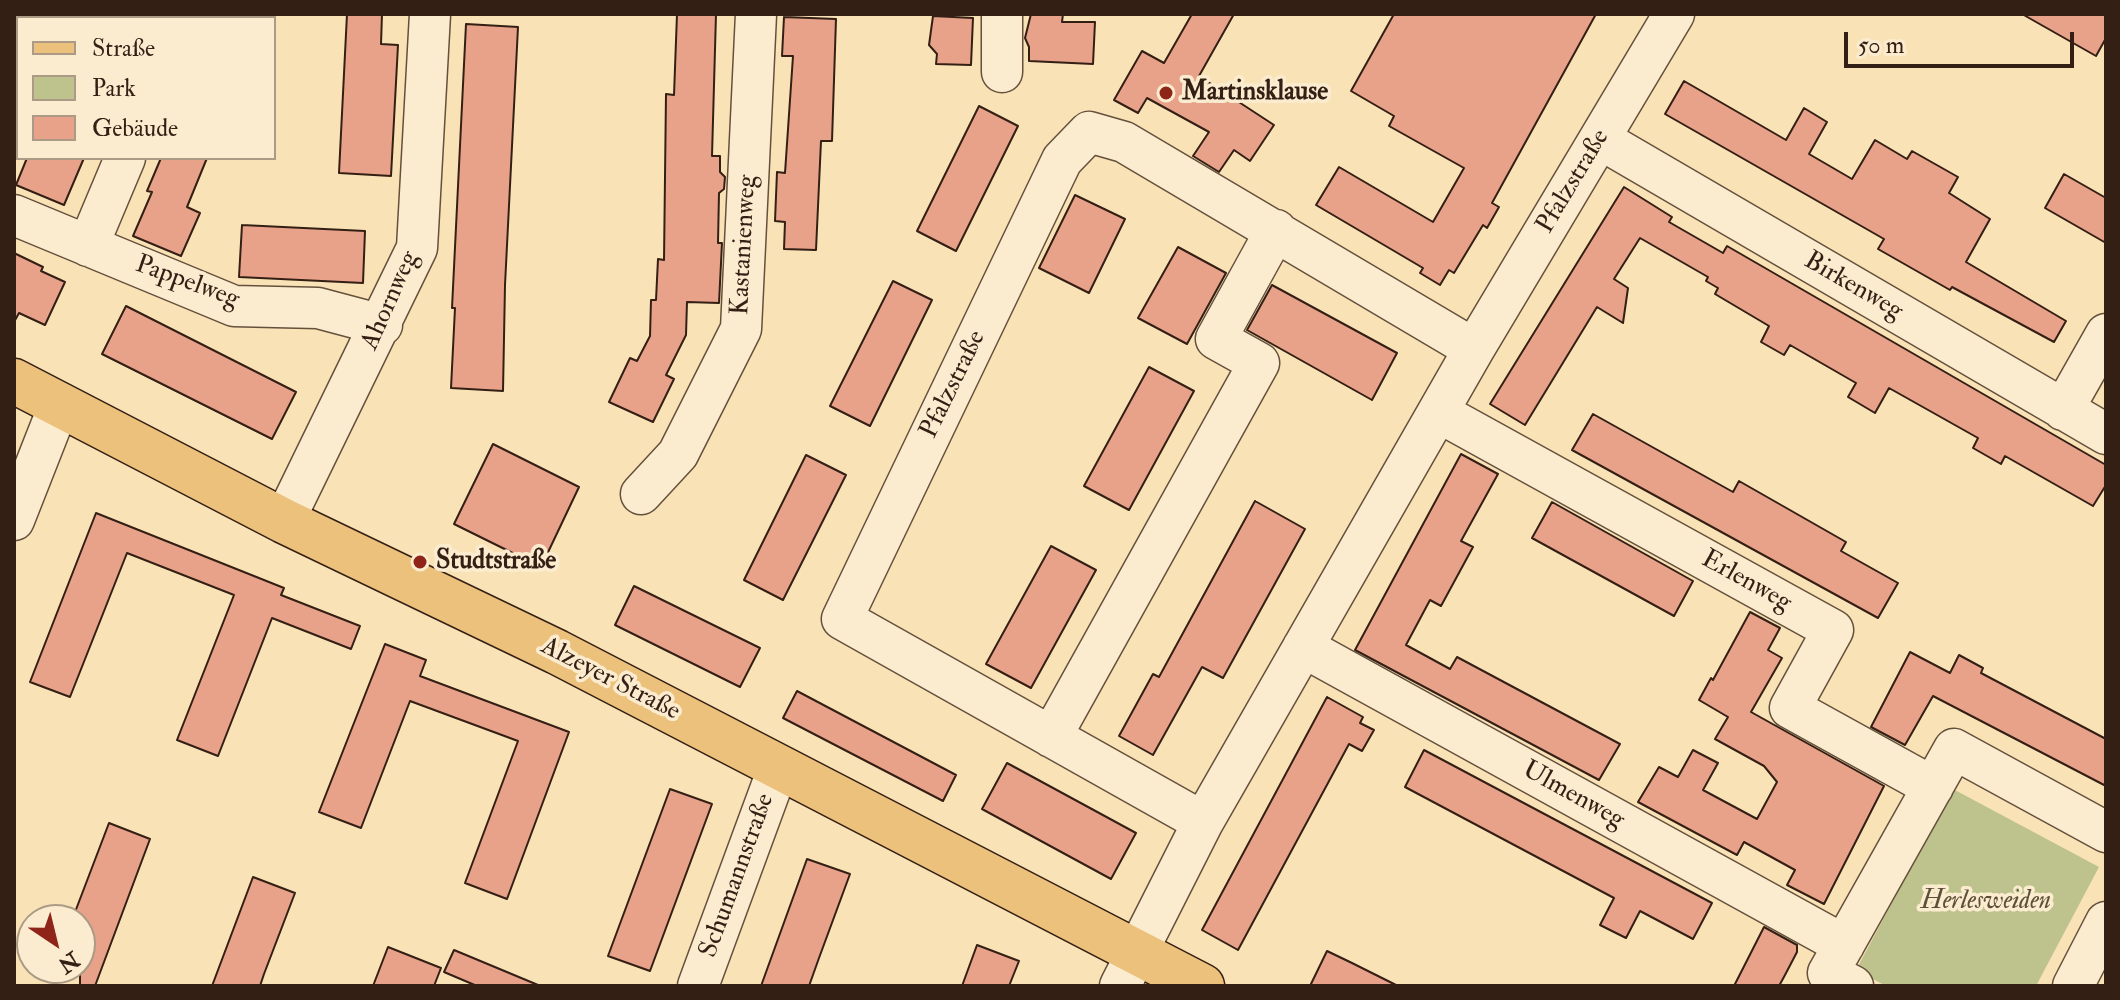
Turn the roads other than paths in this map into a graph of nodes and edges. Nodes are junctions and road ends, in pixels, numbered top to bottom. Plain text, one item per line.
1 (430, 14) edge
2 (756, 14) edge
3 (1002, 14) edge
4 (1674, 14) edge
5 (1002, 72) dead end
6 (1600, 139) junction
7 (124, 160) edge
8 (14, 215) edge
9 (1276, 230) junction
10 (88, 246) junction
11 (382, 325) junction
12 (2106, 334) edge
13 (1474, 349) junction
14 (14, 381) edge
15 (60, 403) junction
16 (2063, 410) junction
17 (1438, 412) junction
18 (2106, 434) edge
19 (641, 494) dead end
20 (14, 520) edge
21 (284, 521) junction
22 (1303, 647) junction
23 (1051, 737) junction
24 (779, 766) junction
25 (1933, 787) junction
26 (1203, 822) junction
27 (2106, 832) edge
28 (2106, 922) edge
29 (1844, 945) junction
30 (1127, 969) edge
31 (698, 986) edge
32 (1202, 986) edge
33 (1853, 986) edge
34 (2073, 986) edge

1 - 11 street, Ahornweg
2 - 19 street, Kastanienweg
3 - 5 street
4 - 6 street, Pfalzstraße
6 - 13 street, Pfalzstraße
6 - 16 street, Birkenweg
7 - 10 street
8 - 10 street, Pappelweg
9 - 13 street, Pfalzstraße
9 - 23 street
9 - 23 street, Pfalzstraße
10 - 11 street, Pappelweg
11 - 21 street, Ahornweg
12 - 16 street
13 - 17 street, Pfalzstraße
14 - 15 main road, Alzeyer Straße
15 - 20 street
15 - 21 main road, Alzeyer Straße
16 - 18 street, Birkenweg
17 - 22 street, Pfalzstraße
17 - 25 street, Erlenweg
21 - 24 main road, Alzeyer Straße
22 - 26 street, Pfalzstraße
22 - 29 street, Ulmenweg
23 - 26 street, Pfalzstraße
24 - 30 main road, Alzeyer Straße
24 - 31 street, Schumannstraße
25 - 27 street
25 - 29 street
26 - 30 street, Pfalzstraße
28 - 34 street
29 - 33 street
30 - 32 main road, Alzeyer Straße

